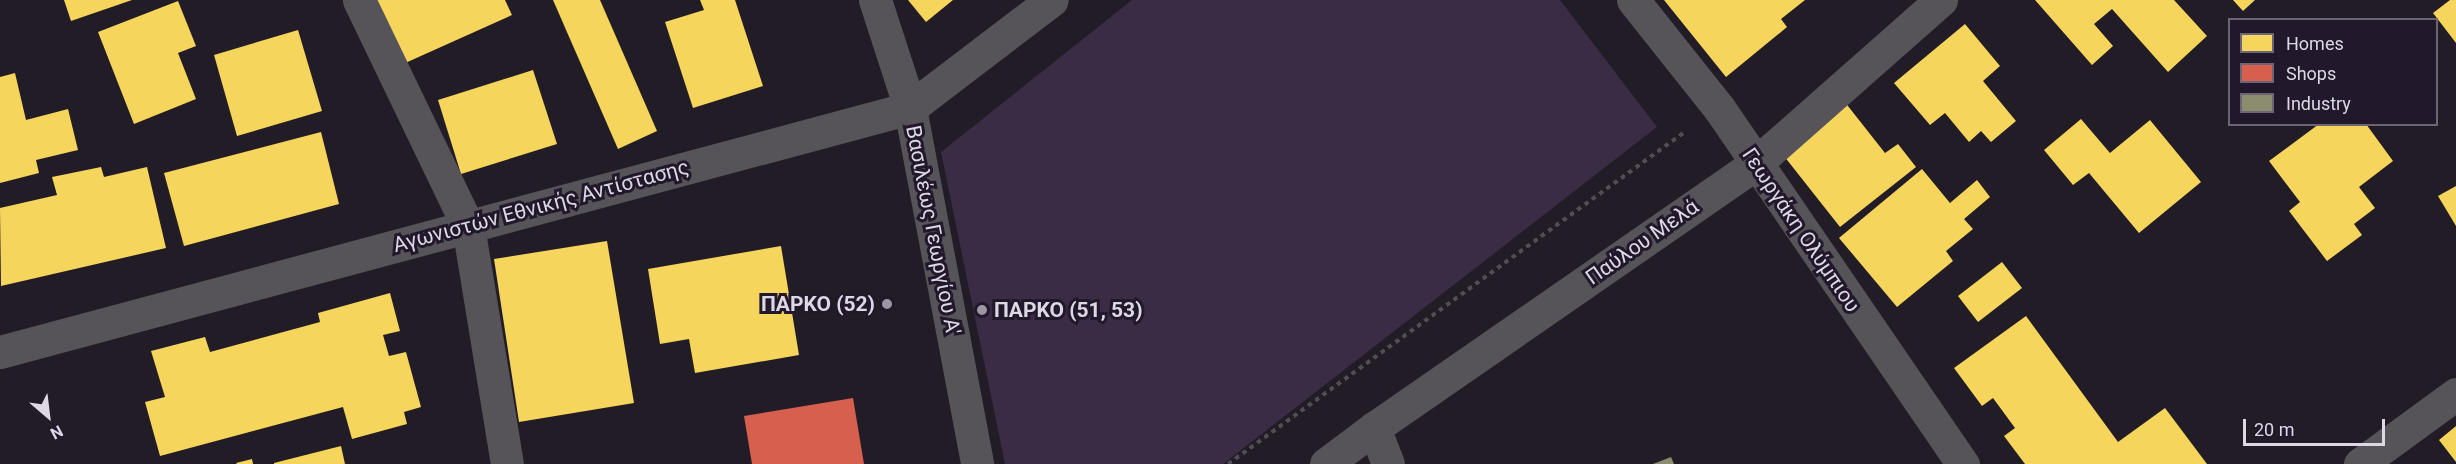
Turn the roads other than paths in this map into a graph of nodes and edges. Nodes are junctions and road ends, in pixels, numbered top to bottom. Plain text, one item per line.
1 (359, 0) edge
2 (875, 0) edge
3 (1052, 0) edge
4 (1633, 0) edge
5 (1941, 0) edge
6 (910, 108) junction
7 (1755, 164) junction
8 (468, 226) junction
9 (0, 352) edge
10 (2456, 393) edge
11 (1374, 428) junction
12 (507, 464) edge
13 (977, 464) edge
14 (1326, 464) edge
15 (1388, 464) edge
16 (1963, 464) edge
17 (2360, 464) edge

1 - 8 street
2 - 6 street, Βασιλέως Γεωργίου Α'
3 - 6 street, Αγωνιστών Εθνικής Αντίστασης
4 - 7 street, Γεωργάκη Ολύμπιου
5 - 7 street, Παύλου Μελά
6 - 8 street, Αγωνιστών Εθνικής Αντίστασης
6 - 13 street, Βασιλέως Γεωργίου Α'
7 - 11 street, Παύλου Μελά
7 - 16 street, Γεωργάκη Ολύμπιου
8 - 9 street, Αγωνιστών Εθνικής Αντίστασης
8 - 12 street
10 - 17 street
11 - 14 street, Παύλου Μελά
11 - 15 street

